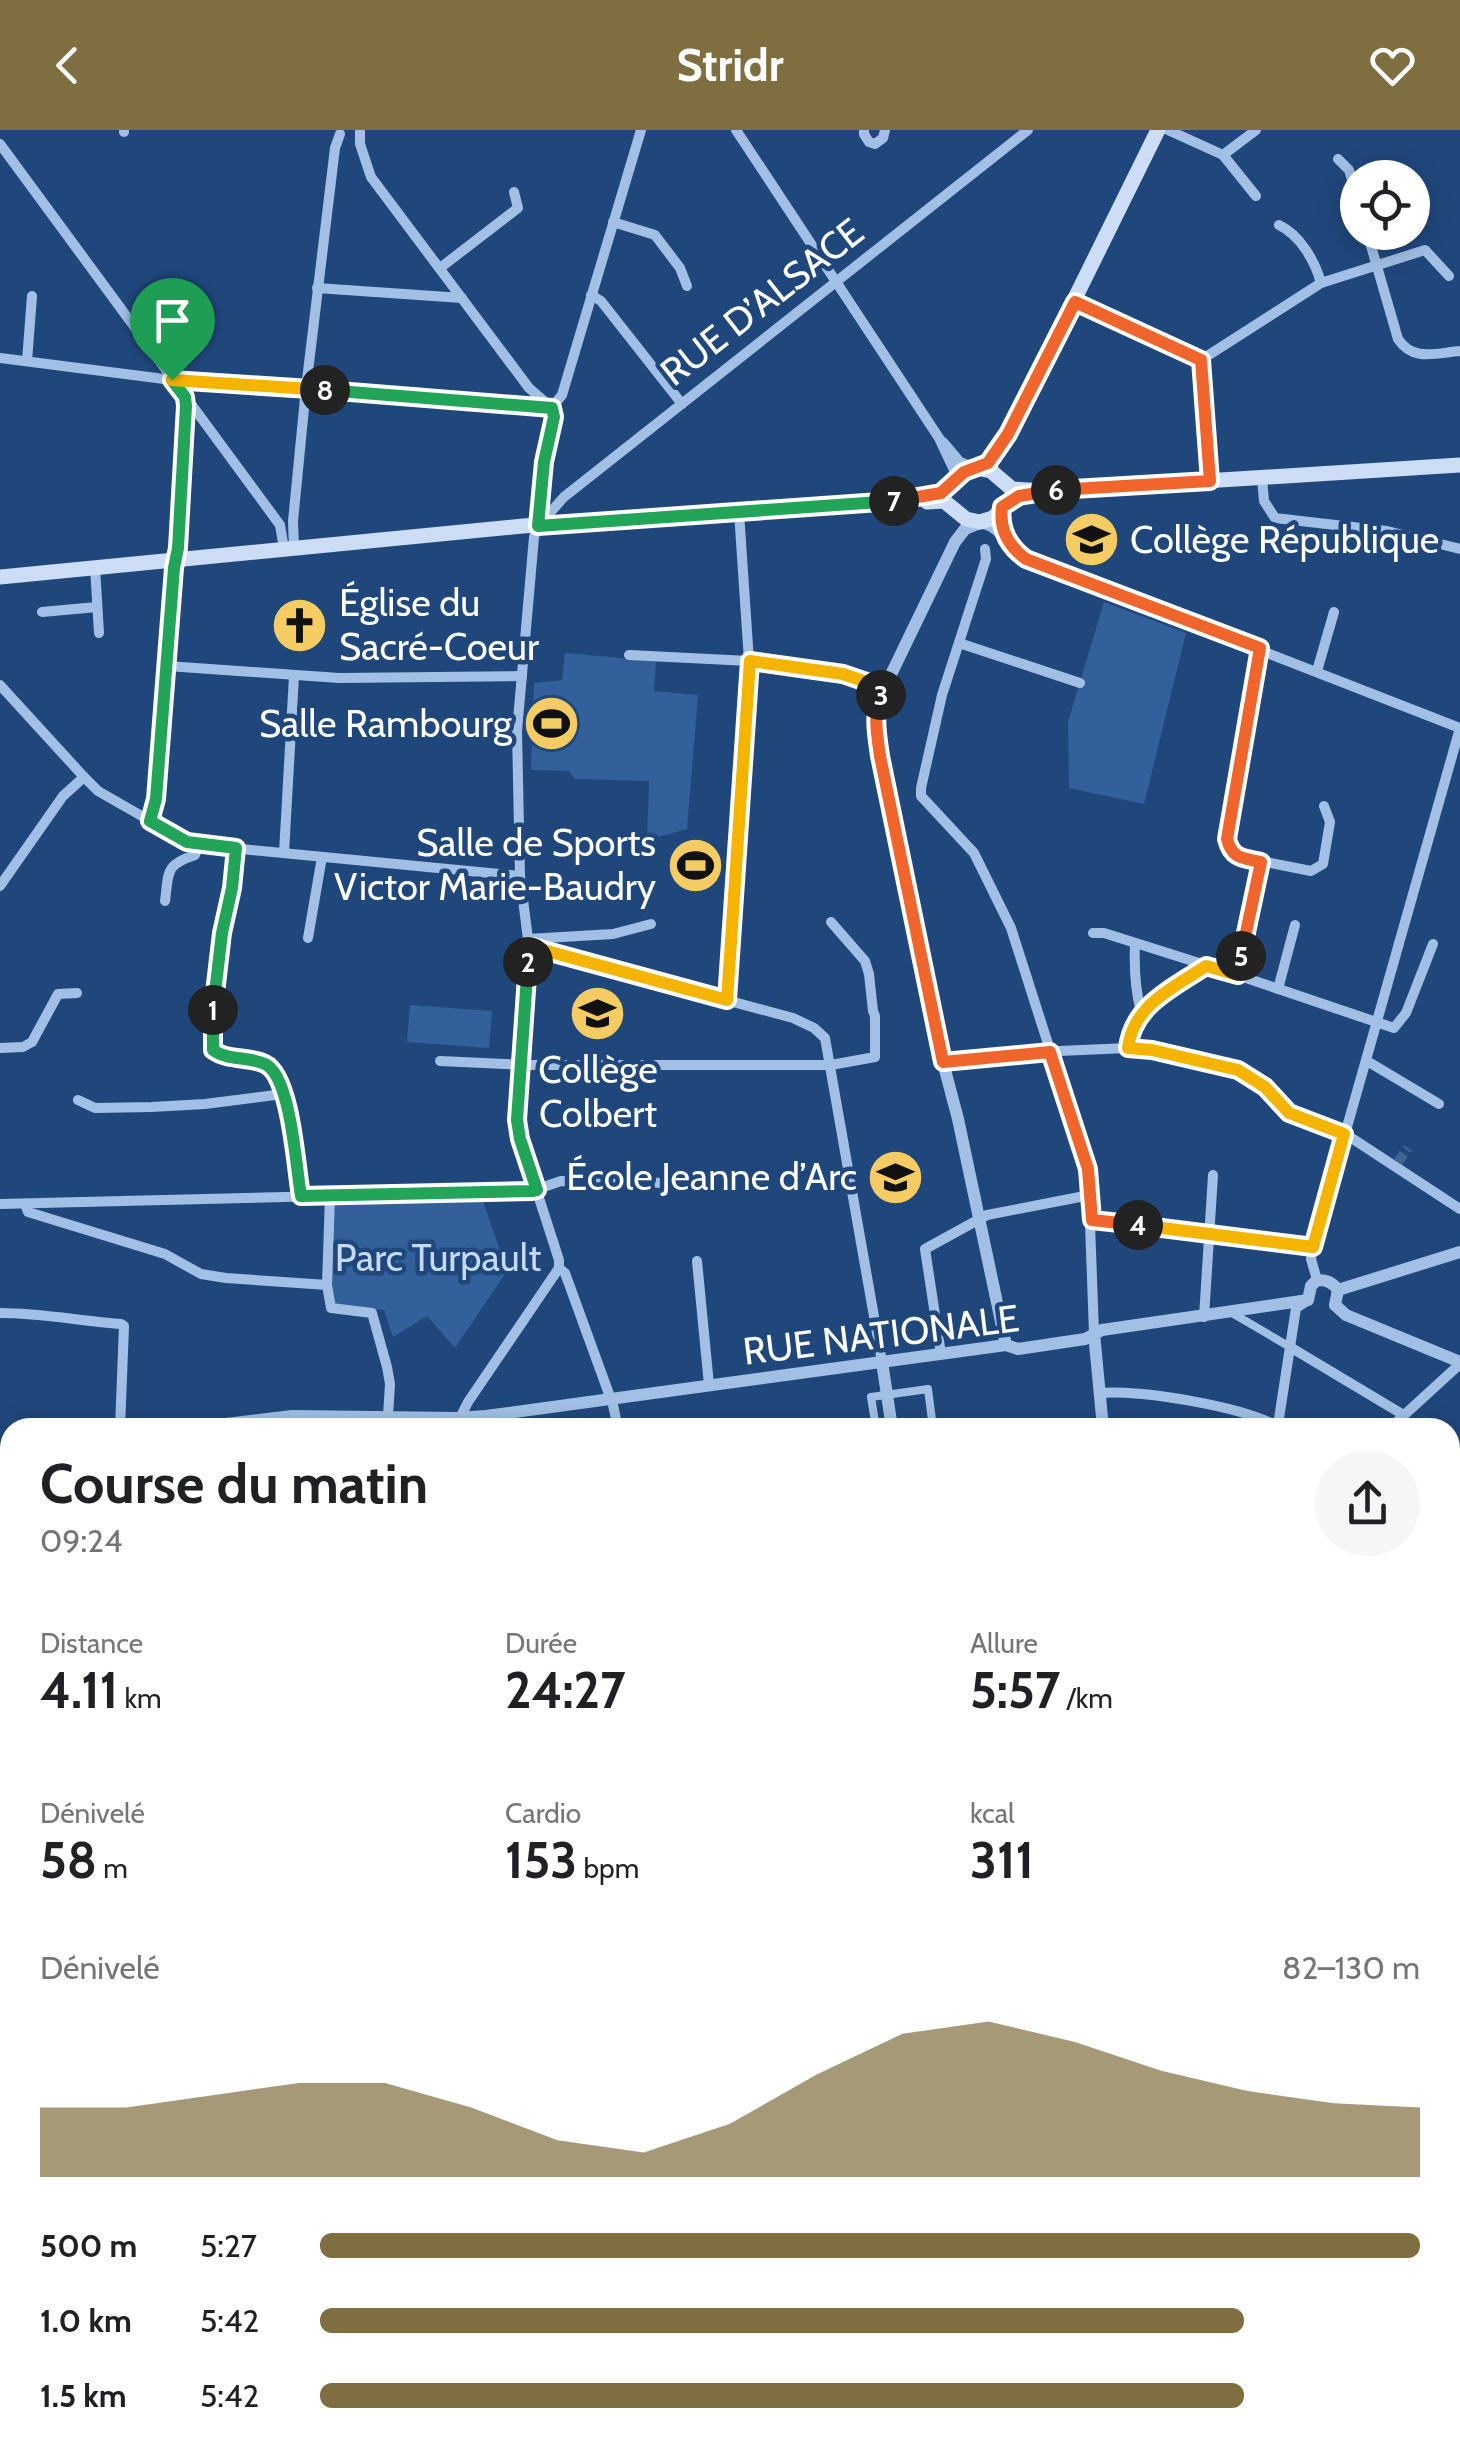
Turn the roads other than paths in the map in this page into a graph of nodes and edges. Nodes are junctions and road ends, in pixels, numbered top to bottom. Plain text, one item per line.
1 (641, 130) edge
2 (736, 130) edge
3 (864, 130) edge
4 (884, 130) edge
5 (1028, 130) edge
6 (1158, 130) edge
7 (1168, 130) edge
8 (1256, 130) edge
9 (360, 131) edge
10 (339, 132) edge
11 (0, 144) edge
12 (1223, 155) junction
13 (514, 192) dead end
14 (1256, 196) dead end
15 (613, 222) junction
16 (1289, 225) dead end
17 (1373, 250) edge
18 (1377, 264) junction
19 (440, 268) junction
20 (1449, 276) dead end
21 (836, 282) junction
22 (1321, 283) junction
23 (687, 286) dead end
24 (317, 288) junction
25 (591, 295) junction
26 (32, 296) dead end
27 (462, 298) junction
28 (1075, 302) junction
29 (1460, 351) edge
30 (0, 358) edge
31 (1201, 360) junction
32 (27, 361) junction
33 (172, 380) junction
34 (306, 388) junction
35 (185, 397) junction
36 (682, 404) junction
37 (552, 408) junction
38 (197, 412) junction
39 (183, 422) junction
40 (1008, 434) junction
41 (939, 438) junction
42 (1460, 465) edge
43 (976, 468) junction
44 (1262, 478) junction
45 (1000, 480) junction
46 (1210, 481) junction
47 (954, 482) junction
48 (1046, 491) junction
49 (908, 500) junction
50 (1002, 507) junction
51 (956, 511) junction
52 (739, 512) junction
53 (293, 521) junction
54 (980, 522) junction
55 (280, 525) junction
56 (538, 526) junction
57 (1007, 539) junction
58 (955, 542) junction
59 (289, 548) junction
60 (985, 549) dead end
61 (1460, 549) edge
62 (175, 560) junction
63 (95, 568) junction
64 (0, 577) edge
65 (97, 607) junction
66 (42, 612) dead end
67 (1334, 612) dead end
68 (99, 633) dead end
69 (958, 644) junction
70 (1260, 648) junction
71 (629, 654) dead end
72 (750, 661) junction
73 (167, 666) junction
74 (1317, 671) junction
75 (294, 676) junction
76 (522, 676) junction
77 (1080, 683) dead end
78 (0, 685) edge
79 (884, 688) junction
80 (1460, 728) edge
81 (84, 778) junction
82 (1324, 806) dead end
83 (150, 821) junction
84 (200, 846) junction
85 (236, 848) junction
86 (284, 853) junction
87 (322, 857) junction
88 (1261, 862) junction
89 (520, 876) junction
90 (0, 886) edge
91 (165, 901) dead end
92 (830, 922) dead end
93 (651, 924) dead end
94 (1295, 924) dead end
95 (1092, 933) dead end
96 (308, 938) dead end
97 (528, 943) junction
98 (1135, 944) junction
99 (1434, 944) dead end
100 (1206, 966) junction
101 (1238, 975) junction
102 (1278, 989) junction
103 (77, 993) dead end
104 (727, 1000) junction
105 (1141, 1012) junction
106 (1377, 1022) junction
107 (0, 1048) edge
108 (1128, 1048) junction
109 (1050, 1052) junction
110 (440, 1061) dead end
111 (1367, 1061) junction
112 (943, 1062) junction
113 (520, 1063) junction
114 (830, 1064) junction
115 (283, 1094) junction
116 (78, 1100) dead end
117 (1436, 1102) dead end
118 (1344, 1134) junction
119 (1213, 1175) dead end
120 (667, 1183) dead end
121 (537, 1190) junction
122 (301, 1196) junction
123 (330, 1196) junction
124 (1086, 1196) junction
125 (0, 1204) edge
126 (25, 1204) junction
127 (1460, 1209) edge
128 (980, 1220) junction
129 (1092, 1220) junction
130 (1209, 1235) junction
131 (1313, 1247) junction
132 (1460, 1252) edge
133 (697, 1261) dead end
134 (560, 1268) junction
135 (1317, 1280) junction
136 (327, 1284) junction
137 (1336, 1298) junction
138 (1308, 1300) junction
139 (1232, 1312) junction
140 (0, 1313) edge
141 (1204, 1317) junction
142 (1094, 1333) junction
143 (1006, 1345) junction
144 (1290, 1348) junction
145 (941, 1354) junction
146 (882, 1362) junction
147 (1460, 1363) edge
148 (709, 1386) junction
149 (1098, 1394) junction
150 (887, 1395) junction
151 (610, 1398) junction
152 (1402, 1414) junction
153 (388, 1416) junction
154 (120, 1418) edge
155 (354, 1418) edge
156 (408, 1418) edge
157 (460, 1418) edge
158 (488, 1418) edge
159 (615, 1418) edge
160 (875, 1418) edge
161 (890, 1418) edge
162 (932, 1418) edge
163 (1102, 1418) edge
164 (1256, 1418) edge
165 (1280, 1418) edge
166 (1399, 1418) edge

1 - 15 street
2 - 21 street
3 - 4 street
5 - 21 street, RUE D’ALSACE
6 - 28 main road
7 - 12 street
8 - 12 street
9 - 10 street
9 - 19 street
10 - 24 street
11 - 33 street
12 - 14 street
13 - 19 street
15 - 23 street
15 - 25 street
16 - 22 street
17 - 18 street
18 - 20 street
18 - 22 street
18 - 29 street
19 - 27 street
21 - 36 street, RUE D’ALSACE
21 - 41 street
22 - 31 street
24 - 27 street
24 - 34 street
25 - 36 street
25 - 37 street
26 - 32 street
27 - 37 street
28 - 31 street
28 - 40 main road
30 - 32 street
31 - 46 street
32 - 33 street
33 - 34 street
33 - 35 street
34 - 37 street
34 - 53 street
35 - 38 street
35 - 39 street
36 - 56 street, RUE D’ALSACE
37 - 56 street
38 - 39 street
38 - 55 street
39 - 62 street
40 - 43 main road
40 - 45 main road
41 - 43 street
41 - 47 street
42 - 44 main road
43 - 45 main road
43 - 47 main road
44 - 46 main road
44 - 61 street
45 - 48 main road
45 - 50 main road
46 - 48 main road
47 - 49 main road
47 - 51 main road
48 - 50 main road
49 - 51 main road
49 - 52 main road
50 - 54 main road
50 - 57 street
51 - 54 main road
51 - 58 street
52 - 56 main road
52 - 72 street
53 - 55 street
53 - 59 street
54 - 57 street
54 - 58 street
55 - 59 street
56 - 59 main road
56 - 76 street
57 - 70 street
58 - 79 street
59 - 62 main road
60 - 69 street
62 - 63 main road
62 - 73 street
63 - 64 main road
63 - 65 street
65 - 66 street
65 - 68 street
67 - 74 street
69 - 77 street
69 - 109 street
70 - 74 street
70 - 88 street
71 - 72 street
72 - 79 street
72 - 104 street
73 - 75 street
73 - 83 street
74 - 80 street
75 - 76 street
75 - 86 street
76 - 89 street
78 - 81 street
79 - 112 street
80 - 106 street
81 - 83 street
81 - 90 street
82 - 88 street
83 - 84 street
84 - 85 street
84 - 91 street
85 - 86 street
85 - 115 street
86 - 87 street
87 - 89 street
87 - 96 street
88 - 101 street
89 - 97 street
92 - 114 street
93 - 97 street
94 - 102 street
95 - 98 street
97 - 104 street
97 - 113 street
98 - 100 street
98 - 105 street
99 - 106 street
100 - 101 street
100 - 105 street
101 - 102 street
102 - 106 street
103 - 107 street
104 - 114 street
105 - 108 street
106 - 111 street
108 - 109 street
108 - 118 street
109 - 112 street
109 - 124 street
110 - 113 street
111 - 117 street
111 - 118 street
112 - 128 street
113 - 114 street
113 - 121 street
114 - 146 street
115 - 116 street
115 - 122 street
118 - 127 street
118 - 131 street
119 - 130 street
120 - 121 street
121 - 123 street
121 - 134 street
122 - 123 street
122 - 126 street
123 - 136 street
124 - 128 street
124 - 129 street
125 - 126 street
126 - 136 street
128 - 143 street
128 - 145 street
129 - 130 street
129 - 142 street
130 - 131 street
130 - 141 street
131 - 135 street
132 - 137 street
133 - 148 street
134 - 151 street
134 - 157 street
135 - 137 street
135 - 138 street
136 - 153 street
137 - 147 street
138 - 139 street, RUE NATIONALE
138 - 144 street
139 - 141 street, RUE NATIONALE
139 - 144 street
140 - 154 street
141 - 142 street, RUE NATIONALE
142 - 143 street, RUE NATIONALE
142 - 149 street
143 - 145 street, RUE NATIONALE
144 - 152 street
144 - 165 street
145 - 146 street, RUE NATIONALE
146 - 148 street, RUE NATIONALE
146 - 150 street
147 - 152 street
148 - 151 street, RUE NATIONALE
149 - 163 street
149 - 164 street
150 - 160 street
150 - 161 street
150 - 162 street
151 - 158 street, RUE NATIONALE
151 - 159 street
152 - 166 street
153 - 155 street
153 - 156 street

